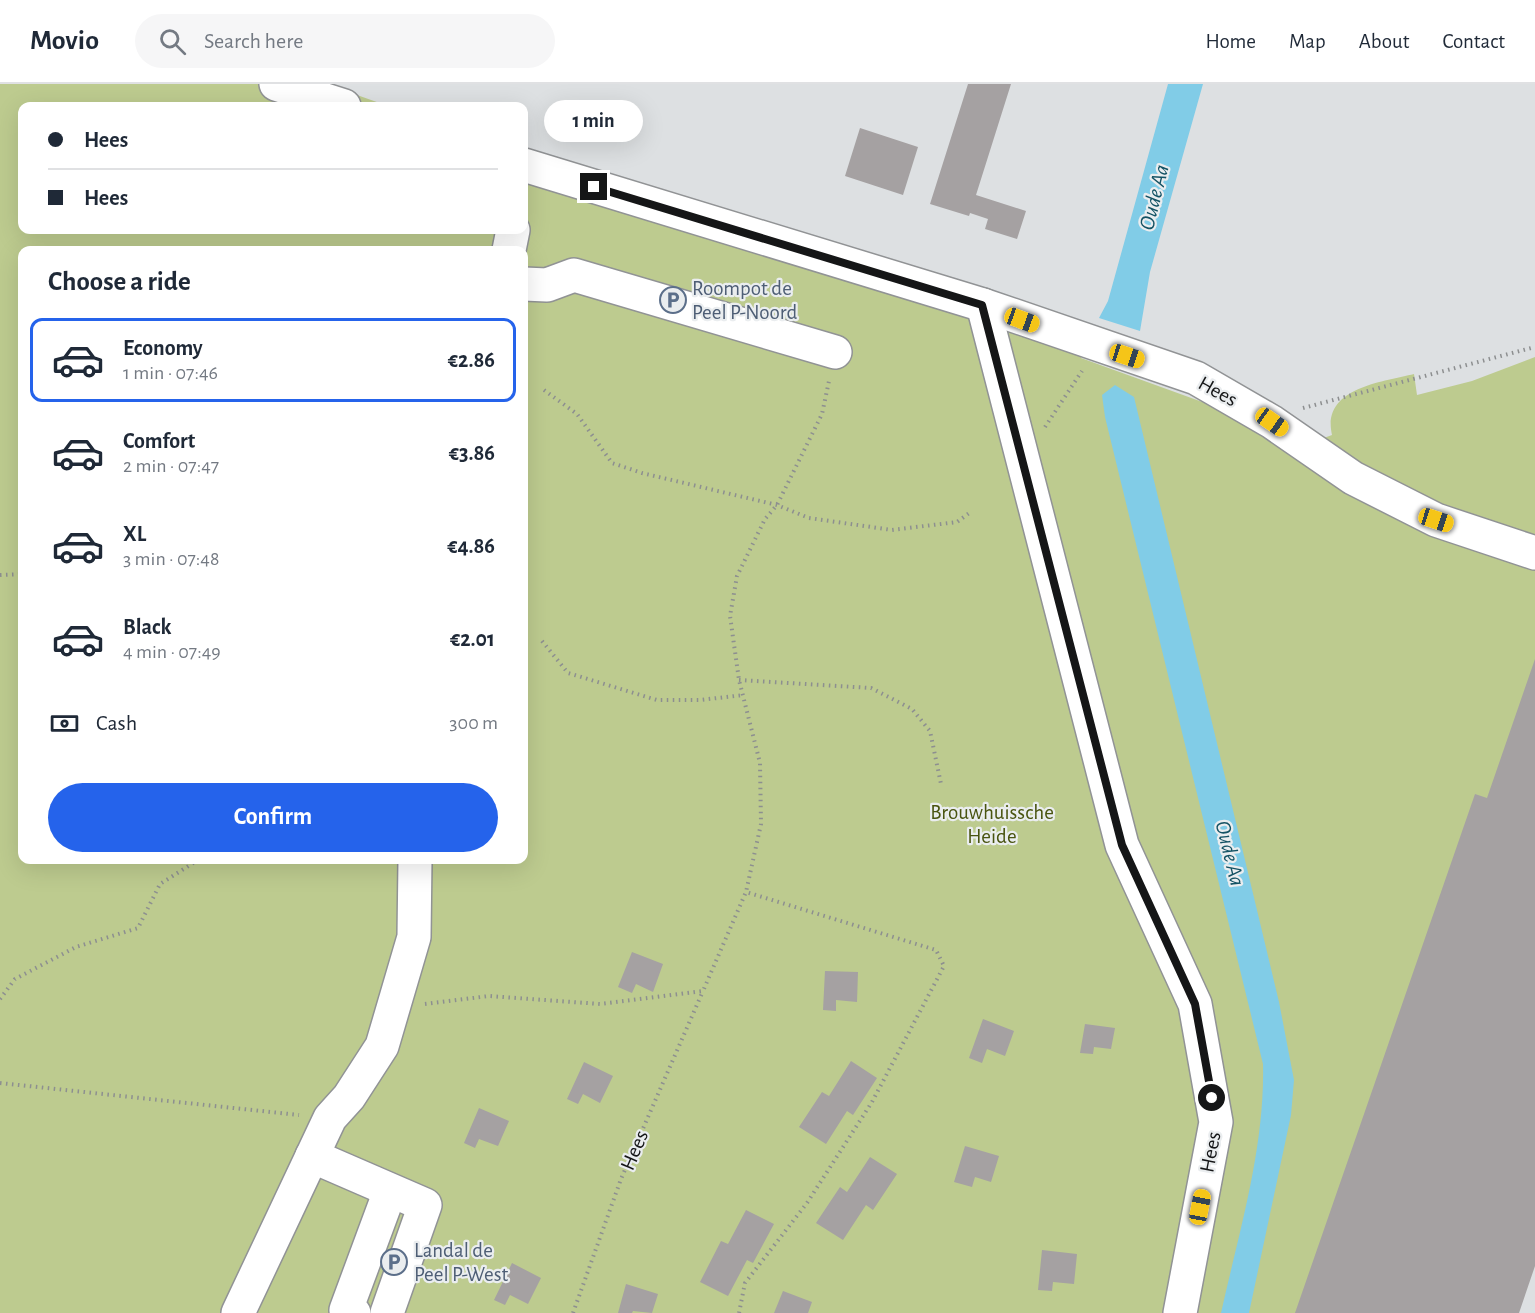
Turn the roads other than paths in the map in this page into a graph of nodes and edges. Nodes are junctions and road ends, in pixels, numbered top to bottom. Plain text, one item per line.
1 (276, 84) edge
2 (332, 102) edge
3 (528, 171) edge
4 (528, 284) edge
5 (982, 305) junction
6 (835, 352) road end
7 (1535, 553) edge
8 (415, 864) edge
9 (312, 1156) junction
10 (390, 1191) junction
11 (238, 1313) edge
12 (354, 1313) edge
13 (387, 1313) edge
14 (1180, 1313) edge

1 - 2 street
3 - 5 street, Hees
4 - 6 street
5 - 7 street, Hees
5 - 14 street, Hees
8 - 9 street
9 - 10 street
9 - 11 street
10 - 12 street
10 - 13 street

